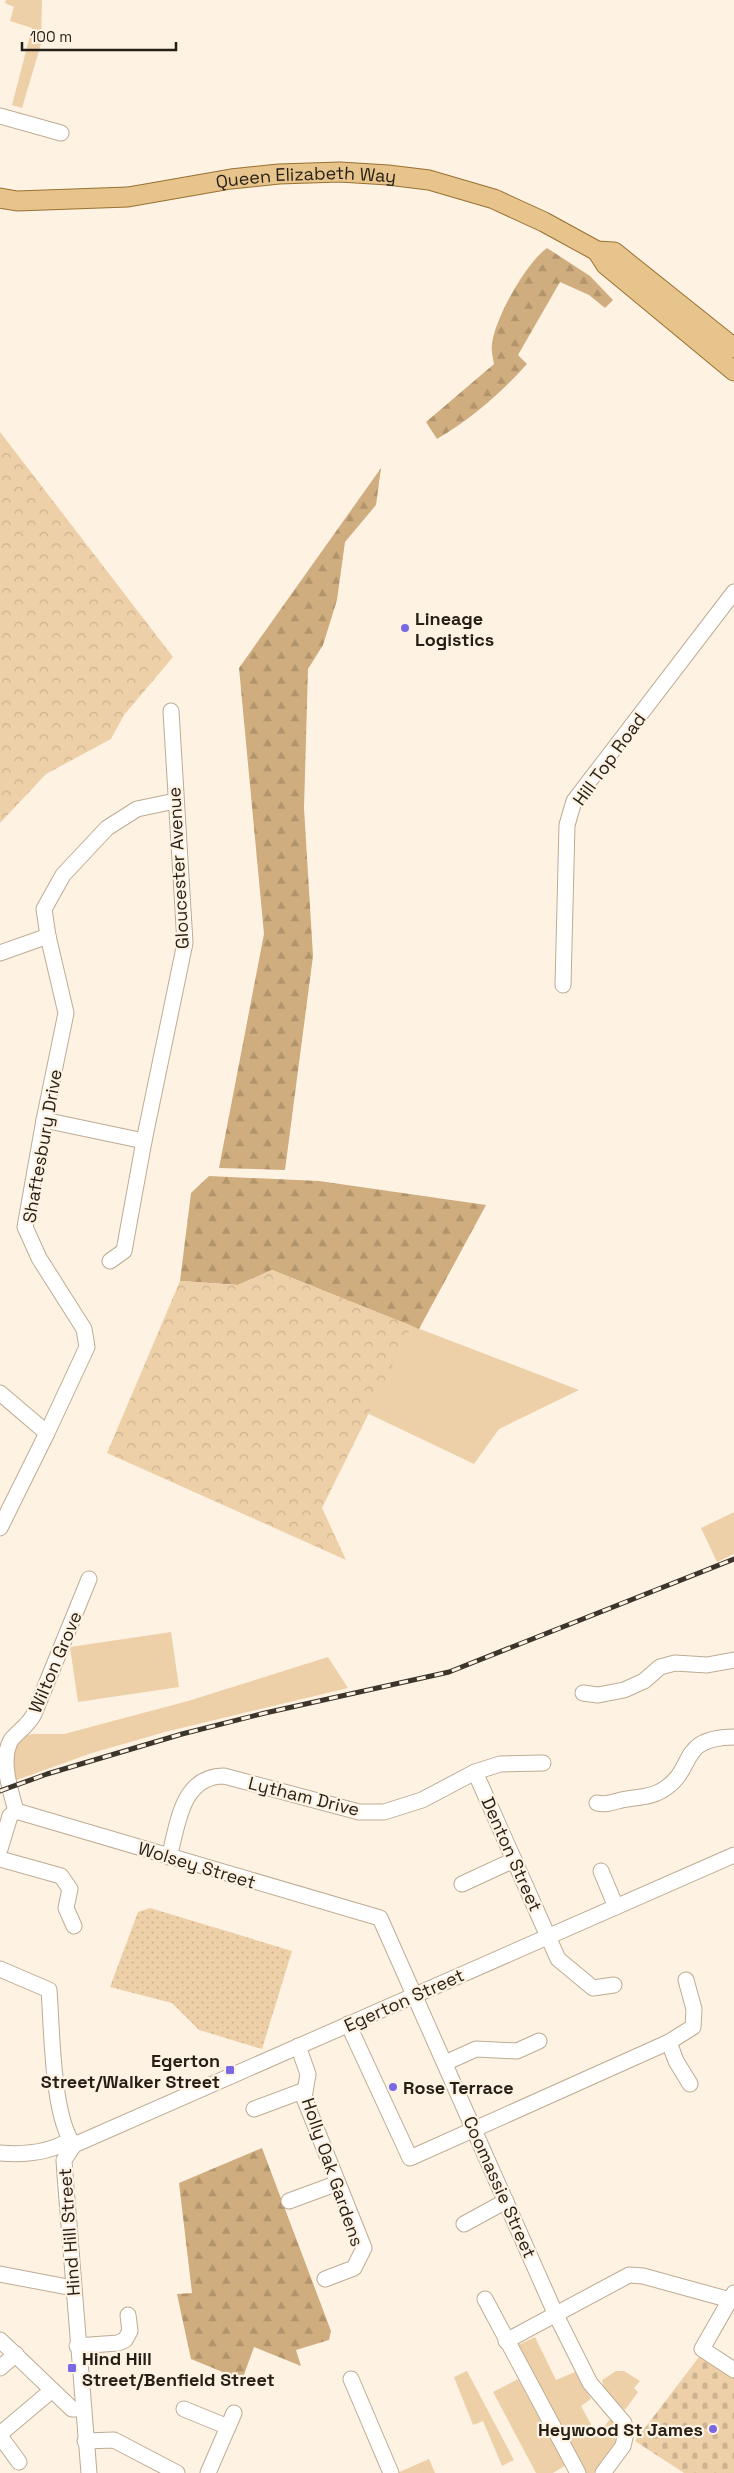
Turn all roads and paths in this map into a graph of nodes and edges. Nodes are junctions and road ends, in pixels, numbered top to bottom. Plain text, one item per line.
1 (0, 116) edge
2 (61, 133) dead end
3 (0, 198) edge
4 (597, 251) junction
5 (734, 348) edge
6 (734, 371) edge
7 (734, 592) edge
8 (172, 711) dead end
9 (175, 801) junction
10 (48, 936) junction
11 (0, 952) edge
12 (563, 985) dead end
13 (44, 1120) junction
14 (144, 1140) junction
15 (110, 1261) dead end
16 (0, 1393) edge
17 (47, 1433) junction
18 (0, 1528) edge
19 (89, 1579) dead end
20 (734, 1660) edge
21 (583, 1693) dead end
22 (734, 1737) edge
23 (543, 1763) dead end
24 (476, 1772) junction
25 (597, 1803) dead end
26 (16, 1811) junction
27 (0, 1849) edge
28 (734, 1856) edge
29 (169, 1857) junction
30 (0, 1859) edge
31 (514, 1860) junction
32 (601, 1871) dead end
33 (462, 1884) dead end
34 (616, 1907) junction
35 (380, 1918) joint
36 (74, 1926) dead end
37 (549, 1936) junction
38 (0, 1969) edge
39 (686, 1980) dead end
40 (614, 1985) dead end
41 (415, 1995) junction
42 (348, 2024) junction
43 (539, 2041) dead end
44 (669, 2042) junction
45 (298, 2046) junction
46 (444, 2063) junction
47 (690, 2084) dead end
48 (305, 2090) junction
49 (254, 2109) dead end
50 (474, 2129) junction
51 (72, 2142) junction
52 (0, 2153) edge
53 (338, 2183) junction
54 (289, 2201) dead end
55 (506, 2201) junction
56 (464, 2224) dead end
57 (0, 2274) edge
58 (325, 2279) dead end
59 (72, 2288) junction
60 (733, 2298) edge
61 (485, 2299) dead end
62 (128, 2315) dead end
63 (556, 2315) junction
64 (0, 2340) edge
65 (506, 2341) junction
66 (77, 2346) junction
67 (16, 2354) junction
68 (0, 2368) edge
69 (734, 2370) edge
70 (351, 2379) dead end
71 (51, 2391) junction
72 (82, 2409) junction
73 (184, 2409) dead end
74 (234, 2413) dead end
75 (228, 2427) junction
76 (0, 2435) edge
77 (85, 2441) junction
78 (19, 2462) dead end
79 (387, 2472) edge
80 (89, 2473) edge
81 (177, 2473) edge
82 (208, 2473) edge
83 (578, 2473) edge
84 (603, 2473) edge

1 - 2 street
3 - 4 main road, Queen Elizabeth Way
4 - 5 main road, Queen Elizabeth Way
4 - 6 main road, Queen Elizabeth Way
7 - 12 street, Hill Top Road
8 - 9 street, Gloucester Avenue
9 - 10 street, Shaftesbury Drive
9 - 14 street, Gloucester Avenue
10 - 11 street
10 - 13 street, Shaftesbury Drive
13 - 14 street
13 - 17 street, Shaftesbury Drive
14 - 15 street, Gloucester Avenue
16 - 17 street
17 - 18 street, Shaftesbury Drive
19 - 26 street, Wilton Grove
20 - 21 street
22 - 25 street
23 - 24 street, Lytham Drive
24 - 29 street, Lytham Drive
24 - 31 street, Denton Street
26 - 27 street
26 - 29 street, Wolsey Street
28 - 34 street, Egerton Street
29 - 35 street, Wolsey Street
30 - 36 street
31 - 33 street
31 - 37 street, Denton Street
32 - 34 street
34 - 37 street, Egerton Street
35 - 41 street, Coomassie Street
37 - 40 street, Denton Street
37 - 41 street, Egerton Street
38 - 51 street
39 - 44 street
41 - 42 street, Egerton Street
41 - 46 street, Coomassie Street
42 - 45 street, Egerton Street
42 - 50 street
43 - 46 street
44 - 47 street
44 - 50 street
45 - 48 street, Holly Oak Gardens
45 - 51 street, Egerton Street
46 - 50 street, Coomassie Street
48 - 49 street
48 - 53 street, Holly Oak Gardens
50 - 55 street, Coomassie Street
51 - 52 street, Egerton Street
51 - 59 street, Hind Hill Street
53 - 54 street
53 - 58 street, Holly Oak Gardens
55 - 56 street
55 - 63 street, Coomassie Street
57 - 59 street
59 - 66 street, Hind Hill Street
60 - 63 street
60 - 69 street
61 - 65 street
62 - 66 street
63 - 65 street
63 - 84 street, Coomassie Street
64 - 67 street
65 - 83 street
66 - 72 street, Hind Hill Street
67 - 68 street
67 - 71 street
70 - 79 street
71 - 72 street
71 - 76 street
72 - 77 street, Hind Hill Street
73 - 75 street
74 - 75 street
75 - 82 street
76 - 78 street
77 - 80 street, Hind Hill Street
77 - 81 street

